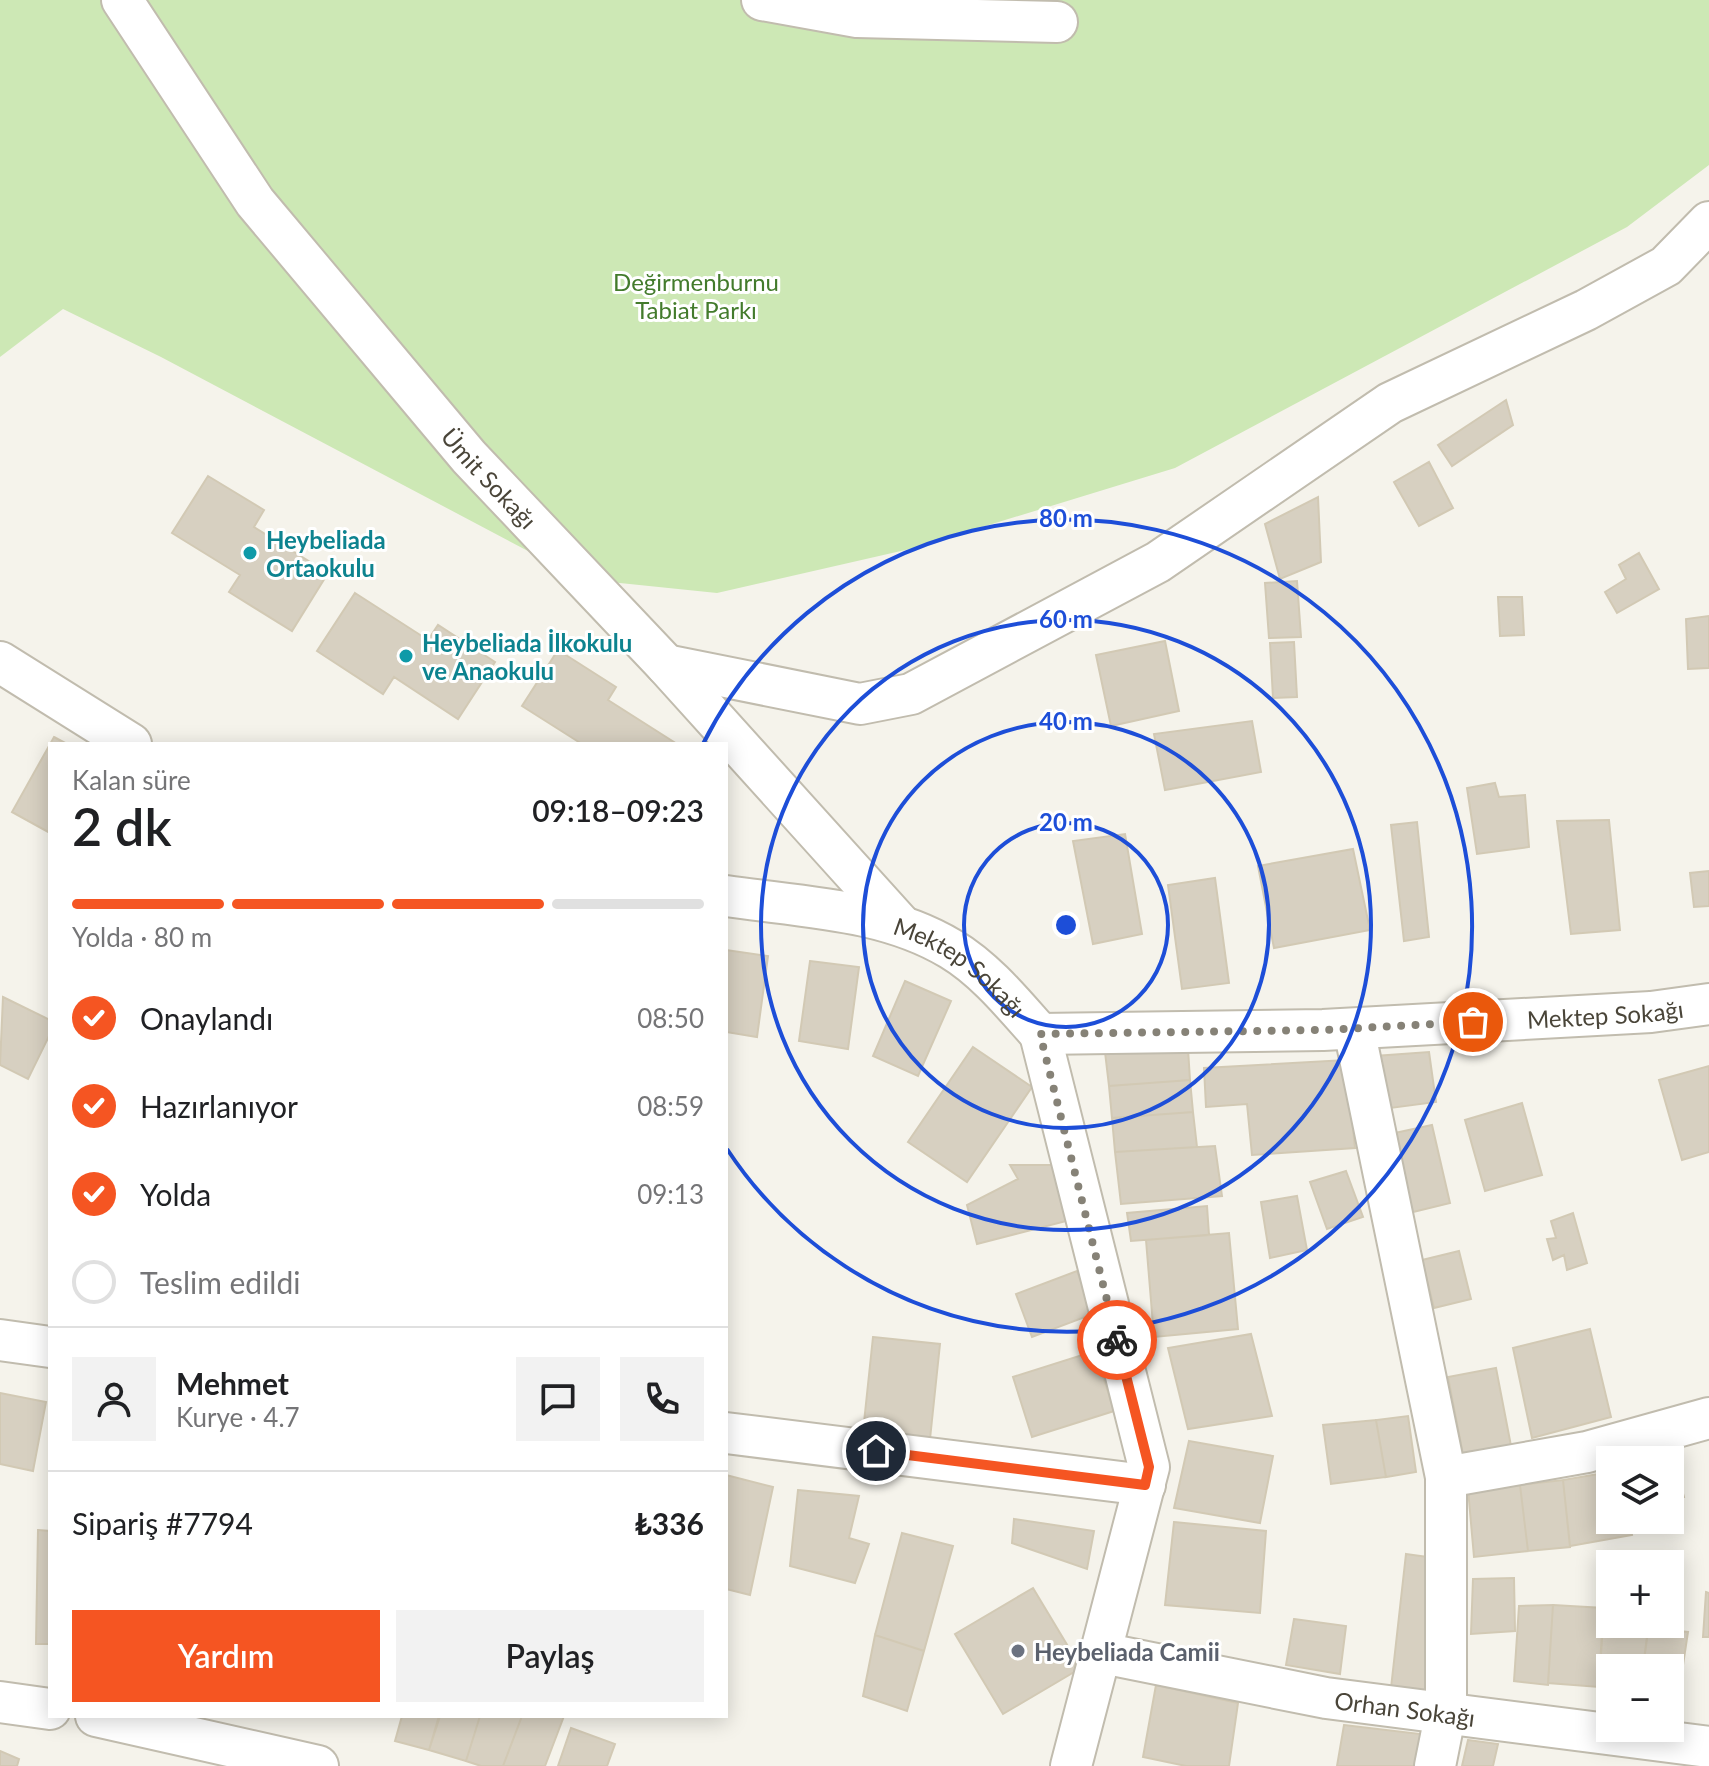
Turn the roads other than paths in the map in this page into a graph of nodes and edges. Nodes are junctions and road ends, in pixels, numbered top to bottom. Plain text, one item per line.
1 (122, 0) edge
2 (762, 0) edge
3 (886, 9) edge
4 (1057, 22) dead end
5 (1709, 222) edge
6 (666, 665) junction
7 (1, 667) edge
8 (128, 742) edge
9 (728, 896) edge
10 (899, 923) junction
11 (1709, 1004) edge
12 (1354, 1029) junction
13 (1040, 1034) junction
14 (0, 1340) edge
15 (48, 1347) edge
16 (1709, 1418) edge
17 (728, 1433) edge
18 (1446, 1477) junction
19 (1145, 1485) junction
20 (1102, 1653) junction
21 (0, 1702) edge
22 (48, 1709) edge
23 (1446, 1711) junction
24 (112, 1718) edge
25 (195, 1728) edge
26 (1709, 1747) edge
27 (318, 1766) edge
28 (1071, 1766) edge
29 (1435, 1766) edge

1 - 6 street, Ümit Sokağı
2 - 3 street
3 - 4 street
5 - 6 street
6 - 10 street, Ümit Sokağı
7 - 8 street
9 - 10 street, Mektep Sokağı
10 - 13 street, Mektep Sokağı
11 - 12 street, Mektep Sokağı
12 - 13 street, Mektep Sokağı
12 - 18 street
13 - 19 street
14 - 15 street
16 - 18 street
17 - 19 street
18 - 23 street
19 - 20 street
20 - 23 street, Orhan Sokağı
20 - 28 street
21 - 22 street
23 - 26 street, Orhan Sokağı
23 - 29 street
24 - 25 street
25 - 27 street

